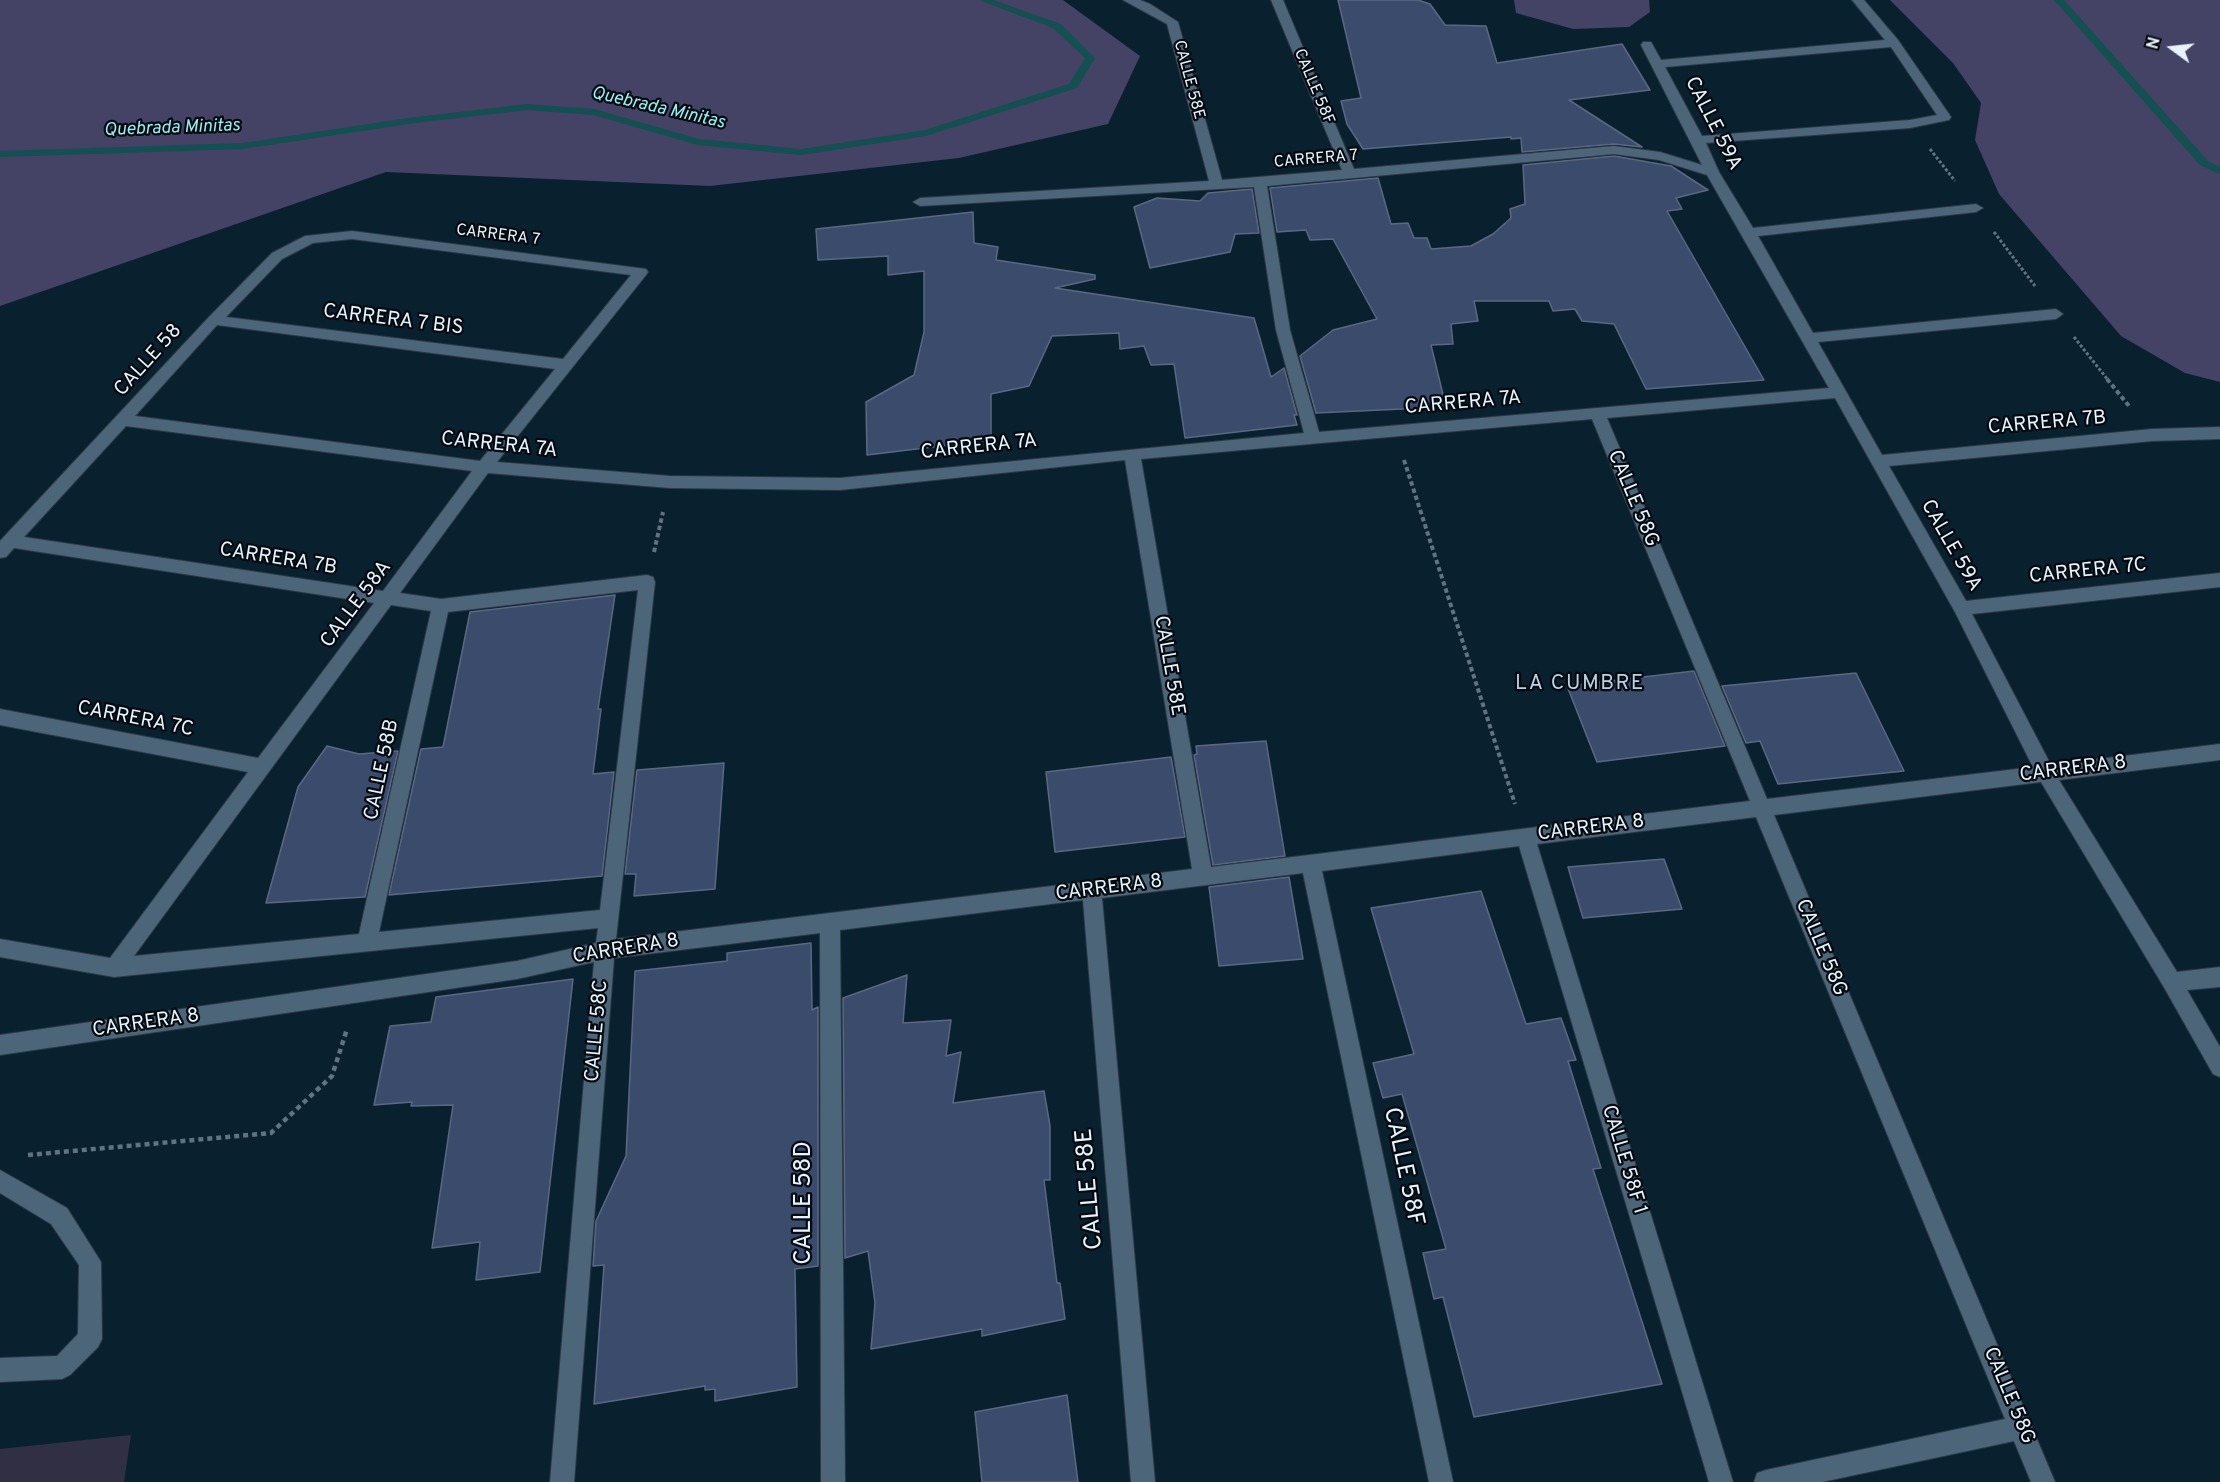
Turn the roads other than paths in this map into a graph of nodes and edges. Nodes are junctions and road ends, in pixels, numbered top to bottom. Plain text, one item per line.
1 (1129, 0) edge
2 (1276, 0) edge
3 (1858, 0) edge
4 (1894, 43) junction
5 (1647, 45) dead end
6 (1658, 64) junction
7 (1698, 140) junction
8 (1712, 172) junction
9 (1350, 175) junction
10 (1260, 182) junction
11 (1217, 185) junction
12 (920, 202) dead end
13 (1976, 208) road end
14 (1749, 233) junction
15 (352, 235) joint
16 (641, 272) joint
17 (2056, 314) road end
18 (214, 320) junction
19 (1808, 338) junction
20 (567, 365) junction
21 (1839, 392) junction
22 (1597, 413) junction
23 (124, 420) junction
24 (2220, 433) edge
25 (1313, 438) junction
26 (1132, 454) junction
27 (1878, 461) junction
28 (484, 468) junction
29 (5, 546) edge
30 (2220, 580) edge
31 (647, 582) joint
32 (388, 598) junction
33 (441, 606) junction
34 (1961, 608) junction
35 (0, 717) edge
36 (2220, 752) edge
37 (262, 767) junction
38 (2046, 774) junction
39 (1761, 808) junction
40 (1526, 837) junction
41 (1311, 864) junction
42 (1203, 877) junction
43 (1092, 891) junction
44 (609, 918) junction
45 (830, 923) junction
46 (367, 944) junction
47 (0, 948) edge
48 (605, 950) junction
49 (114, 968) junction
50 (2220, 977) edge
51 (2172, 982) junction
52 (0, 1045) edge
53 (2220, 1066) edge
54 (1, 1181) edge
55 (0, 1370) edge
56 (2021, 1427) junction
57 (562, 1482) edge
58 (833, 1482) edge
59 (1143, 1482) edge
60 (1441, 1482) edge
61 (1721, 1482) edge
62 (1766, 1482) edge
63 (2043, 1482) edge

1 - 11 street, CALLE 58E
2 - 9 street, CALLE 58F
3 - 4 street
4 - 6 street
4 - 7 street
5 - 6 street, CALLE 59A
6 - 7 street, CALLE 59A
7 - 8 street, CALLE 59A
8 - 9 street, CARRERA 7
8 - 14 street, CALLE 59A
9 - 10 street, CARRERA 7
10 - 11 street, CARRERA 7
10 - 25 street
11 - 12 street, CARRERA 7
13 - 14 street
14 - 19 street, CALLE 59A
15 - 16 street, CARRERA 7
15 - 18 street, CALLE 58
16 - 20 street, CALLE 58A
17 - 19 street
18 - 20 street, CARRERA 7 BIS
18 - 23 street, CALLE 58
19 - 21 street, CALLE 59A
20 - 28 street, CALLE 58A
21 - 22 street, CARRERA 7A
21 - 27 street, CALLE 59A
22 - 25 street, CARRERA 7A
22 - 39 street, CALLE 58G
23 - 28 street, CARRERA 7A
23 - 29 street, CALLE 58
24 - 27 street, CARRERA 7B
25 - 26 street, CARRERA 7A
26 - 28 street, CARRERA 7A
26 - 42 street, CALLE 58E
27 - 34 street, CALLE 59A
28 - 32 street, CALLE 58A
29 - 32 street, CARRERA 7B
30 - 34 street, CARRERA 7C
31 - 33 street, CARRERA 7B
31 - 44 street, CALLE 58C
32 - 33 street, CARRERA 7B
32 - 37 street, CALLE 58A
33 - 46 street, CALLE 58B
34 - 38 street, CALLE 59A
35 - 37 street, CARRERA 7C
36 - 38 street, CARRERA 8
37 - 49 street, CALLE 58A
38 - 39 street, CARRERA 8
38 - 51 street, CALLE 59A
39 - 40 street, CARRERA 8
39 - 56 street, CALLE 58G
40 - 41 street, CARRERA 8
40 - 61 street, CALLE 58F 1
41 - 42 street, CARRERA 8
41 - 60 street, CALLE 58F
42 - 43 street, CARRERA 8
43 - 45 street, CARRERA 8
43 - 59 street, CALLE 58E
44 - 46 street, CARRERA 8
44 - 48 street, CALLE 58C
45 - 48 street, CARRERA 8
45 - 58 street, CALLE 58D
46 - 49 street, CARRERA 8
47 - 49 street, CARRERA 8
48 - 52 street, CARRERA 8
48 - 57 street, CALLE 58C
50 - 51 street
51 - 53 street, CALLE 59A
54 - 55 street
56 - 62 street
56 - 63 street, CALLE 58G

